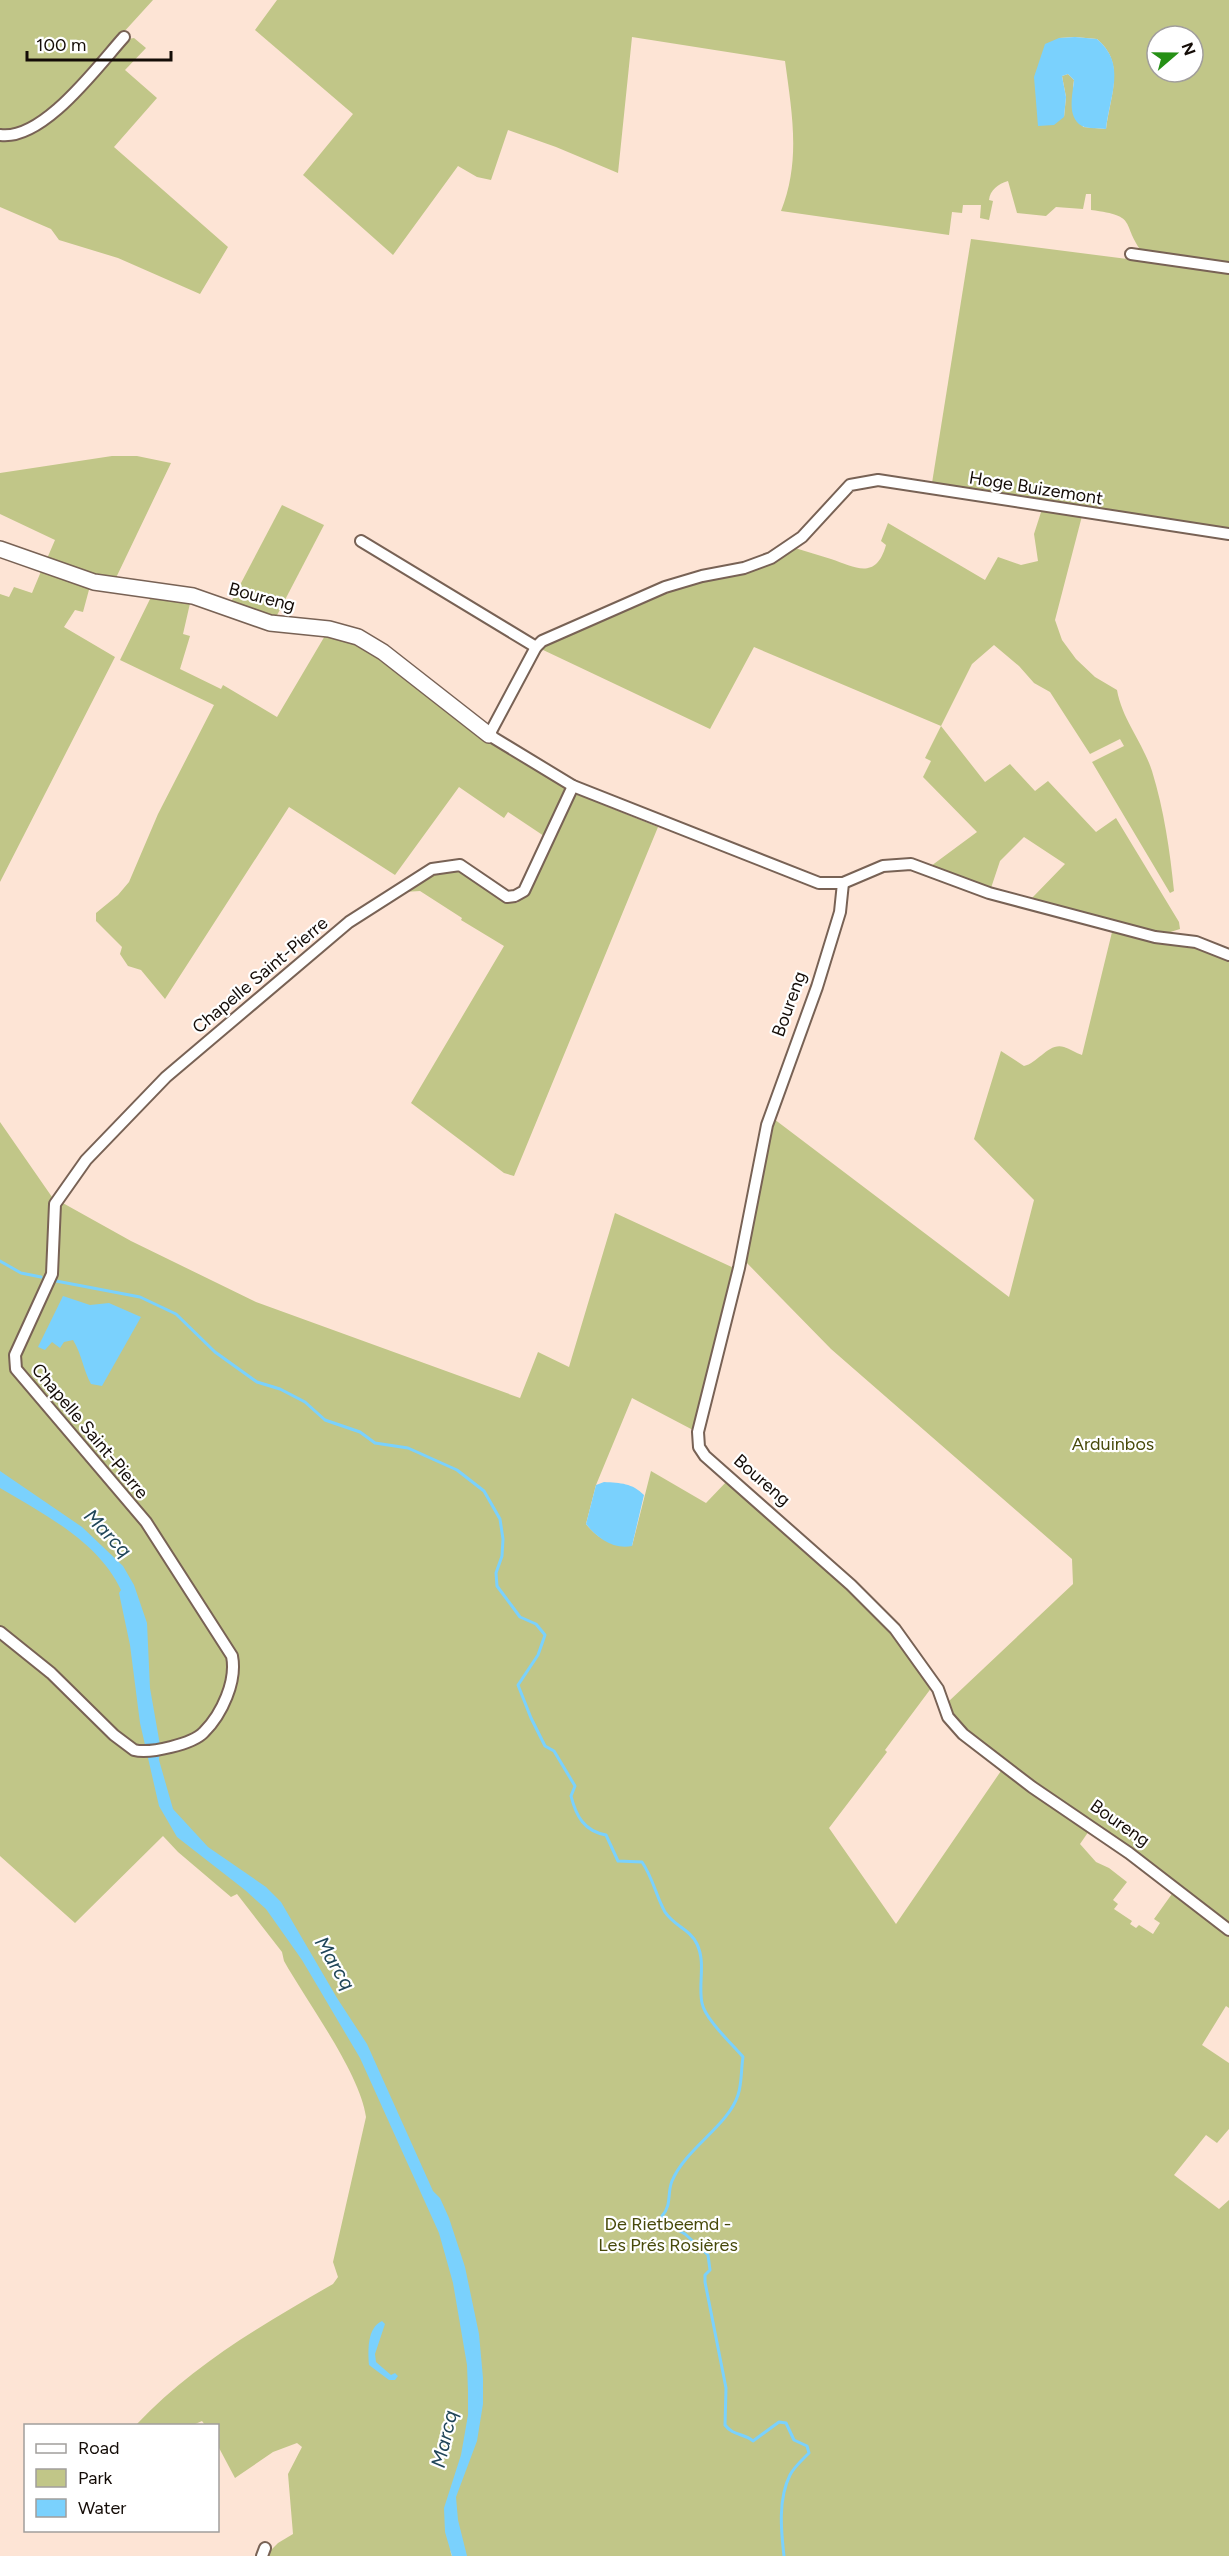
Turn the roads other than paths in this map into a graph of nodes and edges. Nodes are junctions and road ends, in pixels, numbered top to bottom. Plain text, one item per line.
1 (124, 37) dead end
2 (0, 135) edge
3 (1131, 254) dead end
4 (1229, 268) edge
5 (1229, 534) edge
6 (362, 542) dead end
7 (0, 549) edge
8 (536, 647) junction
9 (489, 735) junction
10 (573, 786) junction
11 (843, 883) junction
12 (1229, 955) edge
13 (0, 1632) edge
14 (1229, 1930) edge

1 - 2 street
3 - 4 street
5 - 8 street, Hoge Buizemont
6 - 8 street
7 - 9 street, Boureng
8 - 9 street
9 - 10 street, Boureng
10 - 11 street, Boureng
10 - 13 street, Chapelle Saint-Pierre
11 - 12 street, Boureng
11 - 14 street, Boureng

